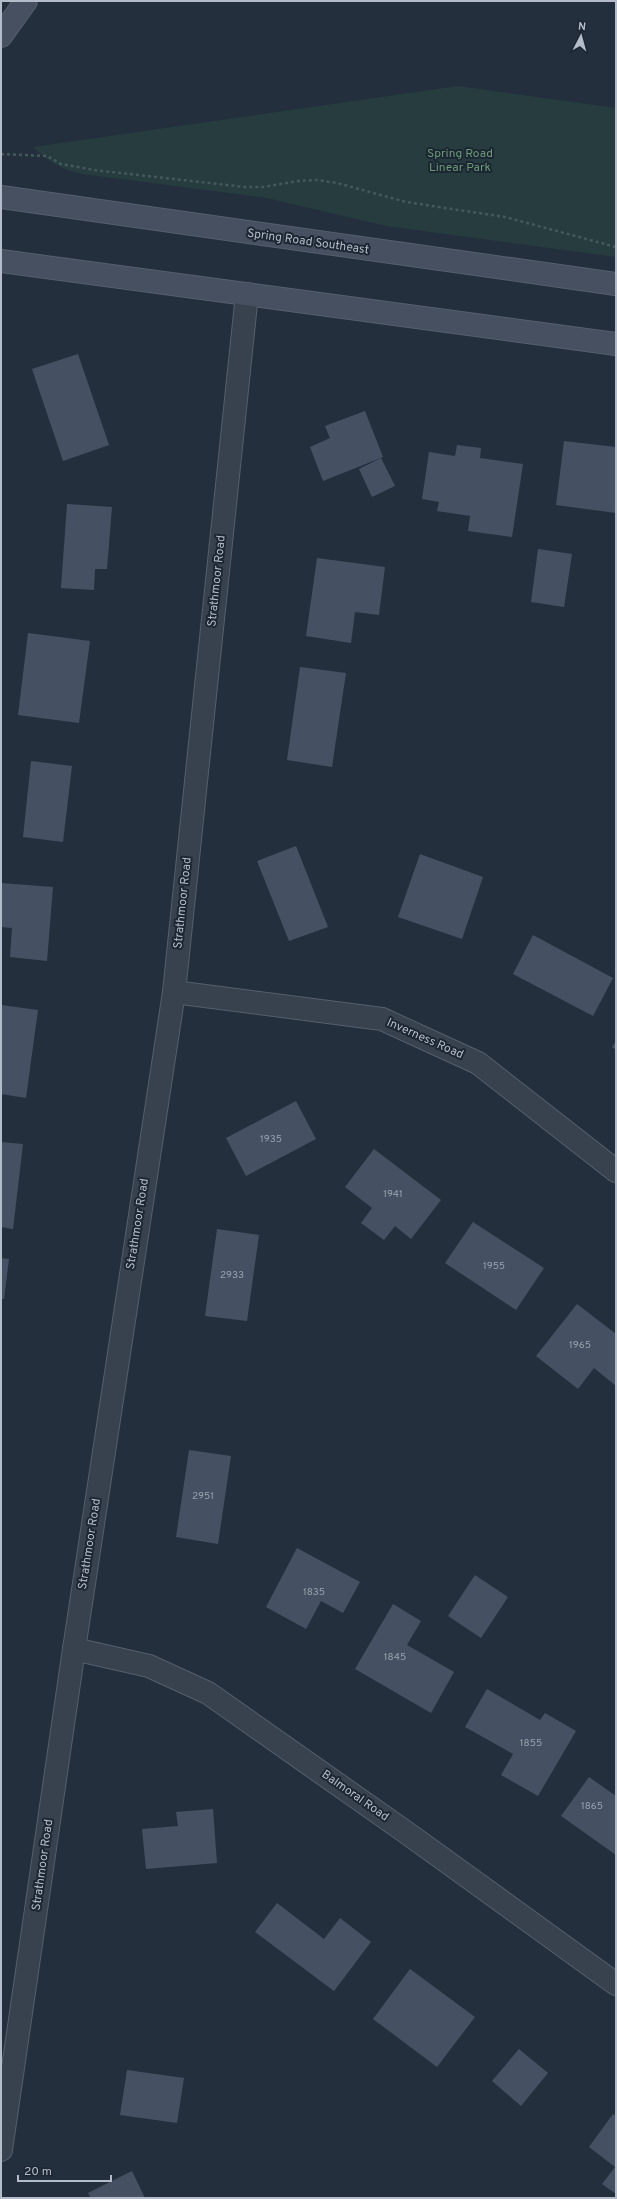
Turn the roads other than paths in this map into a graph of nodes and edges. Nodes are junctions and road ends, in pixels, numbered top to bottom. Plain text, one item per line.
1 (26, 1) edge
2 (1, 36) edge
3 (1, 197) edge
4 (1, 261) edge
5 (616, 284) edge
6 (248, 294) junction
7 (616, 344) edge
8 (174, 992) junction
9 (616, 1171) edge
10 (74, 1649) junction
11 (616, 1984) edge
12 (1, 2150) edge

1 - 2 main road
3 - 5 main road, Spring Road Southeast
4 - 6 main road
6 - 7 main road
6 - 8 street, Strathmoor Road
8 - 9 street, Inverness Road
8 - 10 street, Strathmoor Road
10 - 11 street, Balmoral Road
10 - 12 street, Strathmoor Road

